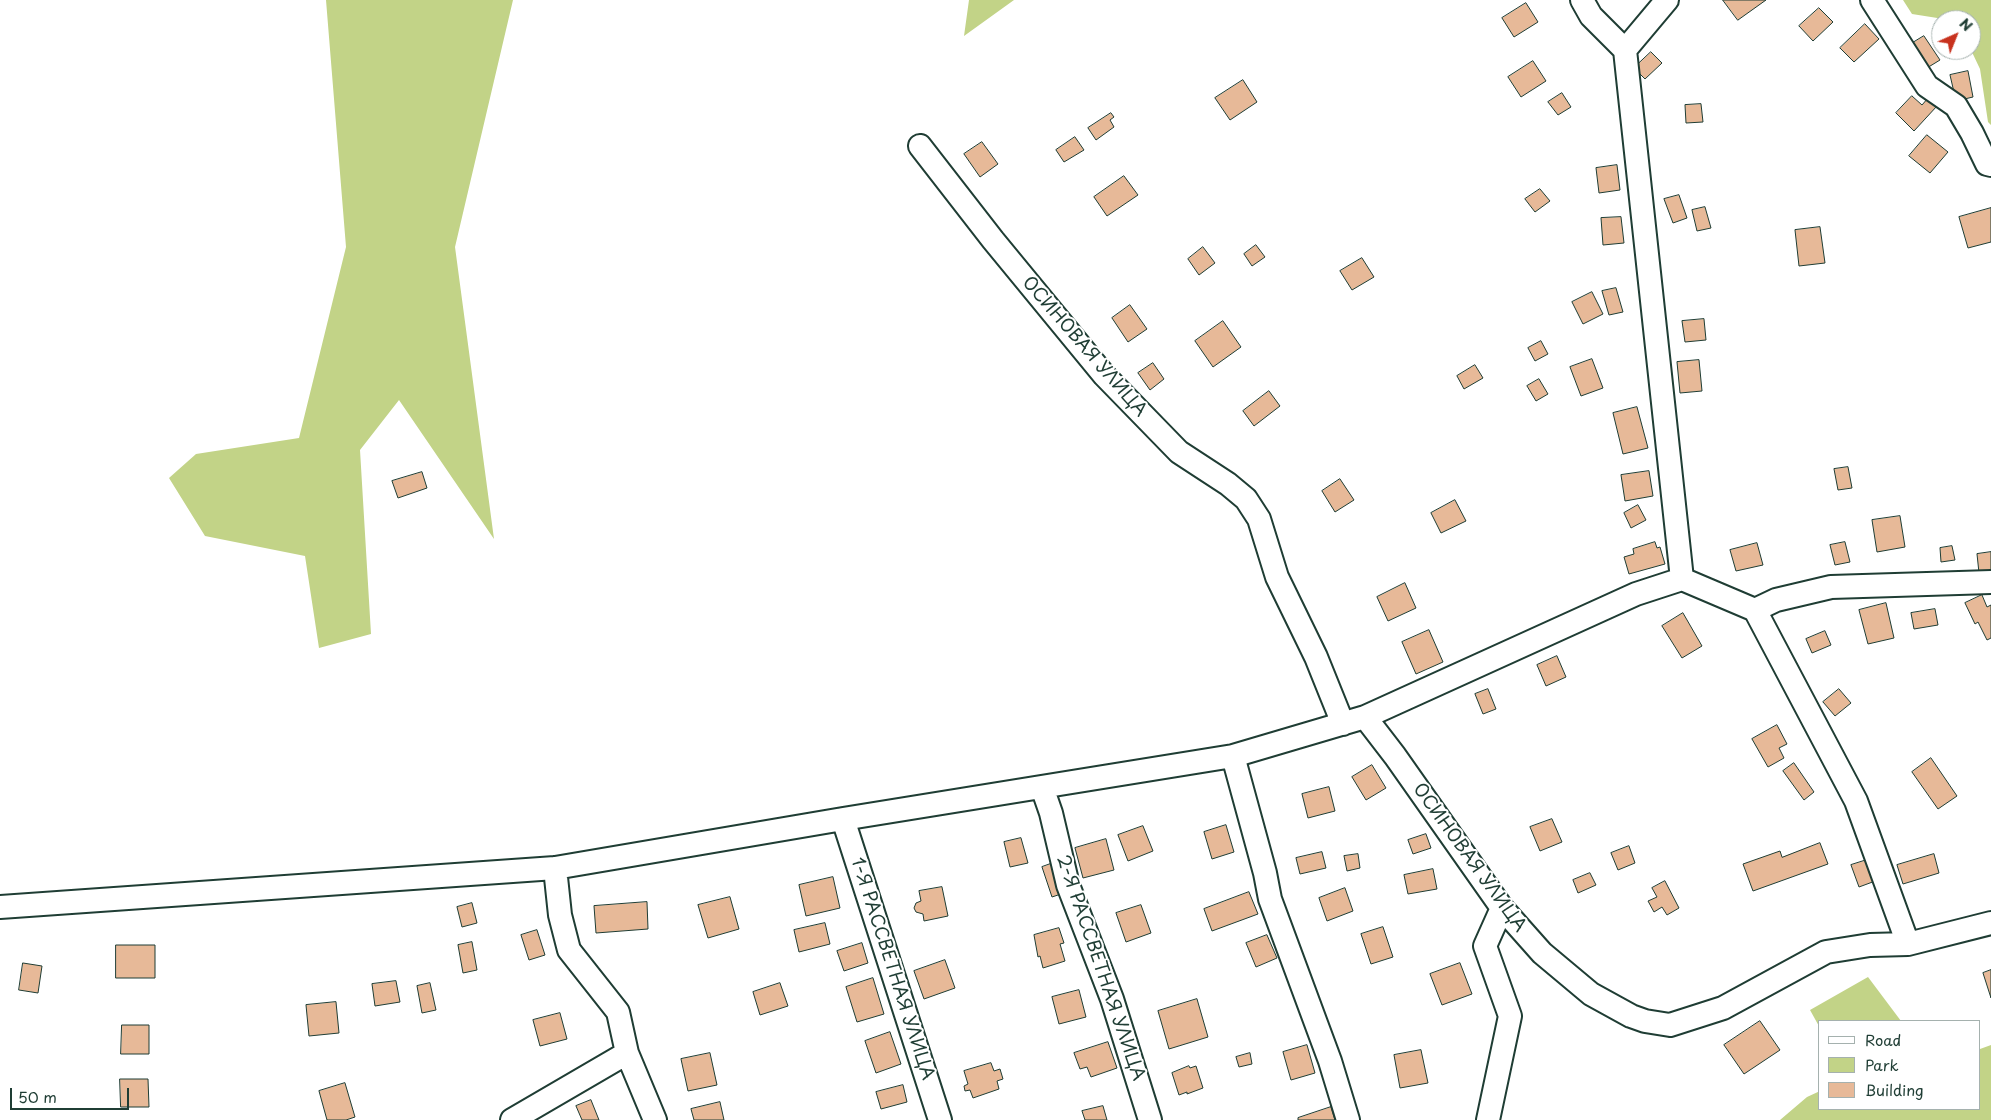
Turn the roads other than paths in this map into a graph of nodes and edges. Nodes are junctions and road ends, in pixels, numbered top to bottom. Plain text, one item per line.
1 (1582, 0) edge
2 (1667, 0) edge
3 (1872, 0) edge
4 (1625, 50) junction
5 (920, 146) dead end
6 (1991, 165) edge
7 (1682, 579) junction
8 (1991, 582) edge
9 (1755, 610) junction
10 (1364, 717) junction
11 (1343, 724) junction
12 (1233, 756) junction
13 (1042, 787) junction
14 (843, 818) junction
15 (555, 868) junction
16 (0, 907) edge
17 (1502, 908) junction
18 (1991, 923) edge
19 (1908, 944) junction
20 (627, 1053) junction
21 (512, 1120) edge
22 (655, 1120) edge
23 (940, 1120) edge
24 (1150, 1120) edge
25 (1348, 1120) edge
26 (1488, 1120) edge

1 - 4 street
2 - 4 street
3 - 6 street
4 - 7 street
5 - 11 street, ОСИНОВАЯ УЛИЦА
7 - 9 street
7 - 10 street
8 - 9 street
9 - 19 street
10 - 11 street
10 - 17 street, ОСИНОВАЯ УЛИЦА
11 - 12 street
12 - 13 street
12 - 25 street
13 - 14 street
13 - 24 street, 2-Я РАССВЕТНАЯ УЛИЦА
14 - 15 street
14 - 23 street, 1-Я РАССВЕТНАЯ УЛИЦА
15 - 16 street
15 - 20 street
17 - 19 street, ОСИНОВАЯ УЛИЦА
17 - 26 street
18 - 19 street, ОСИНОВАЯ УЛИЦА
20 - 21 street
20 - 22 street

